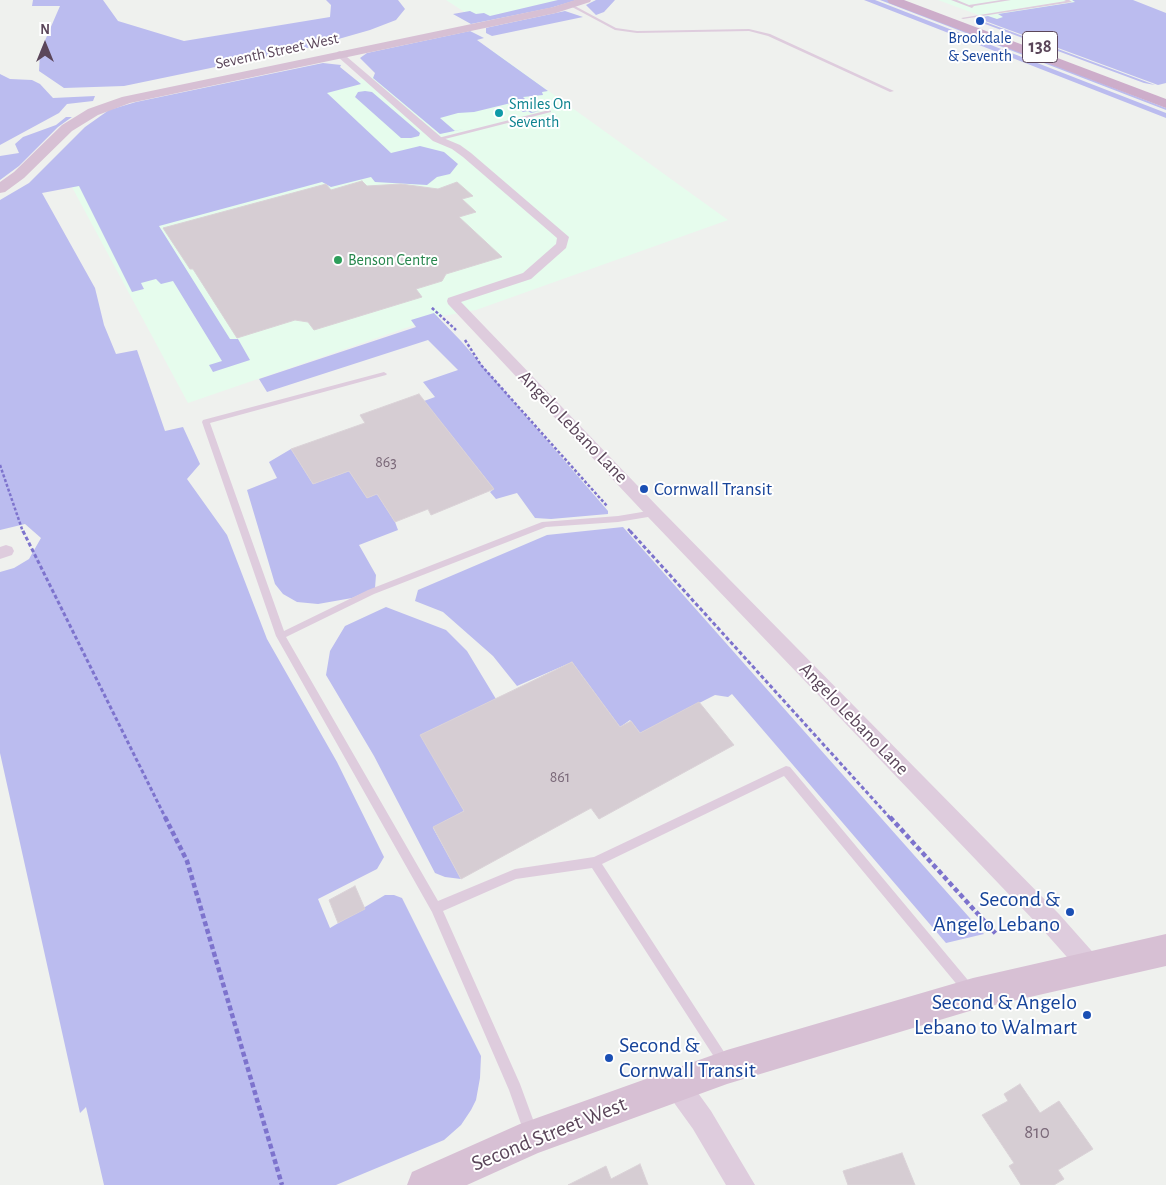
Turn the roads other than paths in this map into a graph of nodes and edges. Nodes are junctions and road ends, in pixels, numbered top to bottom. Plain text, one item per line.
1 (586, 0) edge
2 (893, 0) edge
3 (915, 0) edge
4 (953, 0) edge
5 (964, 0) edge
6 (1009, 0) edge
7 (1066, 0) edge
8 (973, 5) junction
9 (572, 6) junction
10 (965, 12) junction
11 (988, 13) junction
12 (340, 54) junction
13 (892, 91) dead end
14 (1166, 95) edge
15 (1166, 104) edge
16 (549, 111) dead end
17 (436, 139) junction
18 (0, 189) edge
19 (384, 374) dead end
20 (654, 513) junction
21 (281, 636) junction
22 (595, 862) junction
23 (436, 908) junction
24 (1166, 950) edge
25 (1090, 966) junction
26 (973, 994) junction
27 (727, 1067) junction
28 (676, 1084) junction
29 (533, 1137) junction
30 (424, 1185) edge
31 (741, 1185) edge

1 - 9 street, Seventh Street West
2 - 15 main road, 138
3 - 10 main road, 138
4 - 10 lane
5 - 8 lane
6 - 8 lane
7 - 11 lane
8 - 10 lane
9 - 12 street, Seventh Street West
9 - 13 lane
10 - 11 lane
10 - 11 lane
10 - 14 main road, 138
12 - 17 street, Angelo Lebano Lane
12 - 18 street, Seventh Street West
16 - 17 lane
17 - 20 street, Angelo Lebano Lane
19 - 21 lane
20 - 21 lane
20 - 25 street, Angelo Lebano Lane
21 - 23 lane
22 - 23 lane
22 - 26 lane
22 - 27 lane
23 - 29 lane
24 - 25 street, Second Street West
25 - 26 street, Second Street West
26 - 27 street, Second Street West
27 - 28 street, Second Street West
28 - 29 street, Second Street West
28 - 31 street
29 - 30 street, Second Street West

